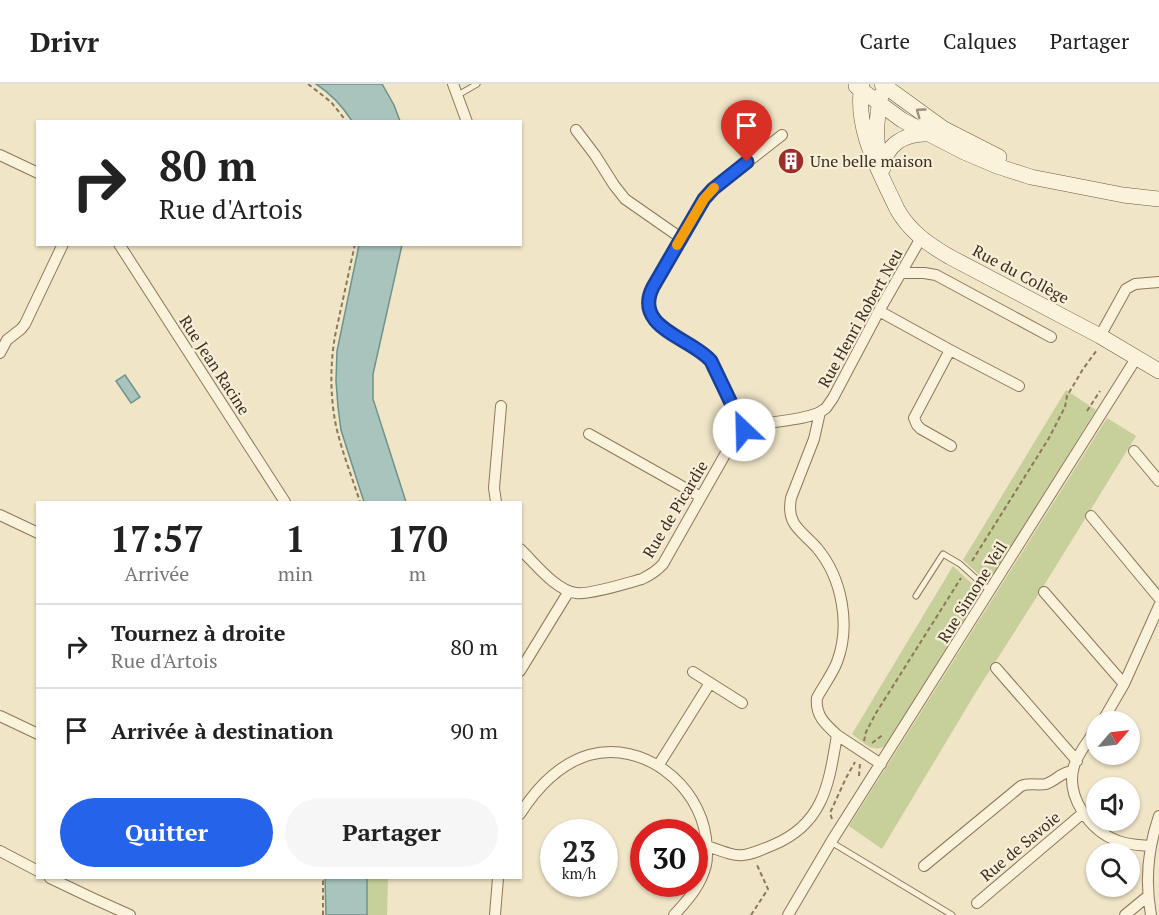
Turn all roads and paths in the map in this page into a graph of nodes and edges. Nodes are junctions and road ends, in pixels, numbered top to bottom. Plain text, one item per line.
1 (308, 84) edge
2 (453, 84) edge
3 (477, 84) edge
4 (885, 85) edge
5 (859, 86) edge
6 (458, 95) junction
7 (880, 104) junction
8 (345, 120) edge
9 (465, 120) edge
10 (576, 130) dead end
11 (928, 134) junction
12 (782, 135) dead end
13 (0, 155) edge
14 (883, 168) junction
15 (36, 172) edge
16 (1070, 185) junction
17 (887, 187) junction
18 (1159, 199) edge
19 (681, 238) junction
20 (921, 238) junction
21 (62, 246) edge
22 (120, 246) edge
23 (356, 246) edge
24 (901, 273) junction
25 (1159, 282) edge
26 (879, 311) junction
27 (1051, 337) dead end
28 (1099, 342) junction
29 (950, 350) junction
30 (0, 353) edge
31 (1137, 357) junction
32 (1159, 370) edge
33 (1019, 386) dead end
34 (501, 406) dead end
35 (820, 412) junction
36 (744, 430) junction
37 (589, 434) dead end
38 (951, 446) dead end
39 (1134, 451) dead end
40 (1159, 481) edge
41 (701, 497) junction
42 (284, 501) edge
43 (360, 501) edge
44 (496, 501) edge
45 (0, 515) edge
46 (1091, 516) dead end
47 (36, 532) edge
48 (522, 551) edge
49 (966, 570) junction
50 (569, 591) junction
51 (990, 591) junction
52 (1044, 592) dead end
53 (916, 596) dead end
54 (1159, 598) edge
55 (1159, 606) edge
56 (522, 668) edge
57 (996, 668) dead end
58 (693, 672) dead end
59 (710, 683) junction
60 (1124, 684) junction
61 (742, 703) dead end
62 (1108, 711) edge
63 (0, 716) edge
64 (36, 733) edge
65 (837, 735) junction
66 (1086, 747) edge
67 (861, 751) junction
68 (881, 764) junction
69 (658, 766) junction
70 (1075, 766) junction
71 (522, 812) edge
72 (1083, 813) junction
73 (1159, 816) edge
74 (701, 819) edge
75 (834, 825) dead end
76 (831, 842) junction
77 (708, 846) edge
78 (1151, 846) junction
79 (0, 851) edge
80 (753, 854) junction
81 (924, 866) dead end
82 (36, 870) edge
83 (52, 879) edge
84 (323, 879) edge
85 (498, 879) edge
86 (1148, 896) junction
87 (690, 897) edge
88 (976, 903) dead end
89 (130, 915) edge
90 (323, 915) edge
91 (495, 915) edge
92 (674, 915) edge
93 (751, 915) edge
94 (788, 915) edge
95 (952, 915) edge
96 (1125, 915) edge
97 (1151, 915) edge

1 - 8 path
2 - 6 street
3 - 6 lane
4 - 7 street, Rue du Collège
16 -> 4 street
5 - 7 street
5 - 17 street, Rue du Collège
6 - 9 street
7 - 11 street
7 - 14 street, Rue du Collège
10 - 19 street
11 - 14 street
11 - 16 street
12 - 19 street
13 - 15 street
14 - 17 street, Rue du Collège
16 - 18 street
17 - 20 street, Rue du Collège
19 - 36 street
20 - 24 street, Rue Henri Robert Neu
20 - 28 street, Rue du Collège
21 - 30 street
22 - 42 street, Rue Jean Racine
23 - 43 path
24 - 26 street, Rue Henri Robert Neu
24 - 27 street
25 - 28 street
26 - 29 street
26 - 35 street, Rue Henri Robert Neu
28 - 31 street, Rue du Collège
28 - 49 path
29 - 33 street
29 - 38 street
31 - 32 street, Rue du Collège
31 - 51 street, Rue Simone Veil
34 - 44 street
35 - 36 street
35 - 65 street, Rue Henri Robert Neu
36 - 41 street, Rue de Picardie
37 - 41 street
39 - 40 street
41 - 50 street, Rue de Picardie
45 - 47 street
46 - 54 street
48 - 50 street
49 - 51 lane
49 - 53 lane
49 - 67 path
50 - 56 street
51 - 68 street, Rue Simone Veil
52 - 60 street
55 - 60 street
57 - 70 street
58 - 59 street
59 - 61 street
59 - 69 street
60 - 62 street
63 - 64 street
65 - 67 street, Rue Henri Robert Neu
65 - 80 street
66 - 70 street
67 - 68 street, Rue Henri Robert Neu
67 - 75 path
68 - 76 street, Rue Simone Veil
69 - 71 street
69 - 74 street
70 - 72 street
70 - 81 street
72 - 78 street
72 - 88 street, Rue de Savoie
73 - 78 street
76 - 94 street, Rue Simone Veil
76 - 95 lane
77 - 80 street
78 - 86 street
79 - 82 street
80 - 93 path
83 - 89 street
84 - 90 path
85 - 91 street
86 - 96 street
86 - 97 street
87 - 92 street

